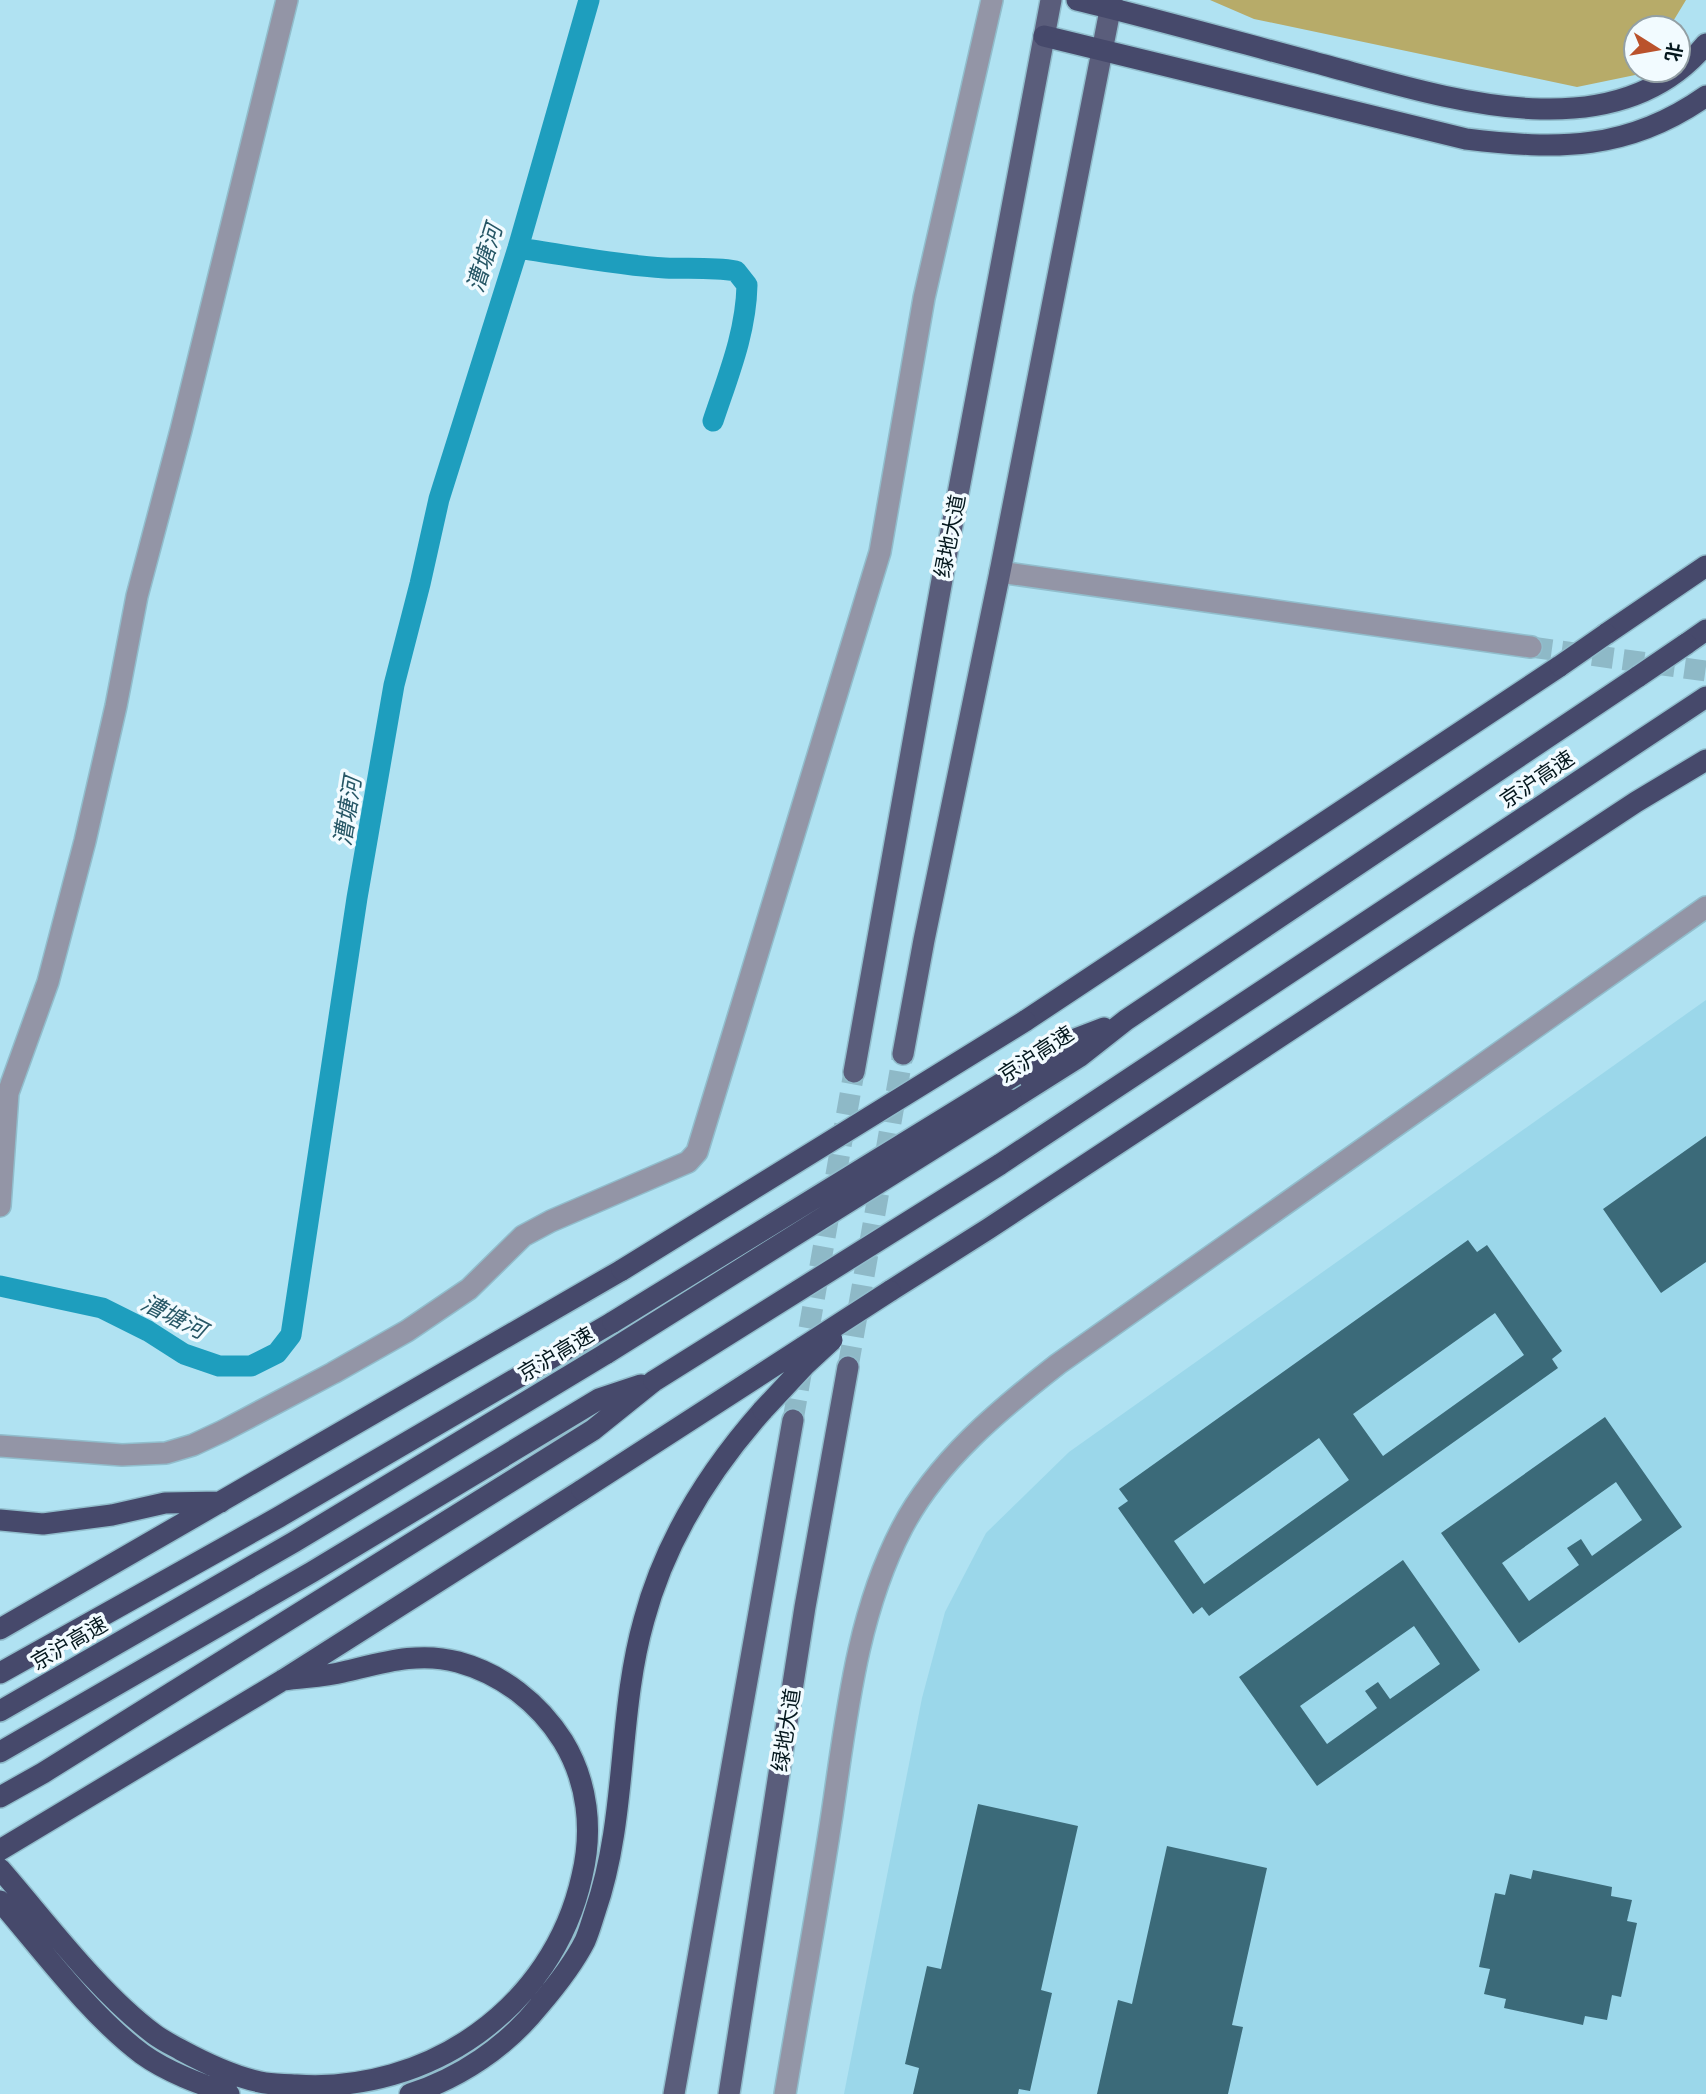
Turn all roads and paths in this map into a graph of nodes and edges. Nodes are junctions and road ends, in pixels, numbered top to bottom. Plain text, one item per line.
1 (287, 0) edge
2 (992, 0) edge
3 (1051, 0) edge
4 (1077, 0) edge
5 (1112, 4) edge
6 (1044, 36) junction
7 (1706, 44) edge
8 (1101, 50) junction
9 (1706, 96) edge
10 (1706, 566) edge
11 (1000, 572) junction
12 (1706, 630) edge
13 (1531, 647) tunnel mouth
14 (1706, 696) edge
15 (1706, 760) edge
16 (1706, 906) edge
17 (1126, 1020) junction
18 (903, 1054) tunnel mouth
19 (854, 1072) tunnel mouth
20 (0, 1206) edge
21 (890, 1290) junction
22 (848, 1367) tunnel mouth
23 (653, 1381) junction
24 (793, 1420) tunnel mouth
25 (0, 1446) edge
26 (223, 1502) junction
27 (0, 1520) edge
28 (0, 1629) edge
29 (0, 1673) edge
30 (283, 1679) junction
31 (4, 1709) edge
32 (0, 1752) edge
33 (0, 1797) edge
34 (0, 1850) edge
35 (0, 1869) edge
36 (0, 1901) edge
37 (229, 2094) edge
38 (410, 2094) edge
39 (674, 2094) edge
40 (729, 2094) edge
41 (785, 2094) edge

1 - 20 street
2 - 25 street
3 - 6 main road, 绿地大道
4 - 5 highway
5 - 7 highway
5 - 8 main road
6 - 8 highway
6 - 19 main road, 绿地大道
8 - 9 highway
8 - 11 main road
10 - 26 highway, bridge
11 - 13 street
11 - 18 main road
12 - 17 highway, 京沪高速, bridge
14 - 23 highway, 京沪高速, bridge
15 - 21 highway
16 - 41 street
17 - 29 highway, 京沪高速, bridge
17 - 31 highway, 京沪高速, bridge
21 - 30 highway, bridge
21 - 38 highway, bridge
22 - 40 main road, 绿地大道
23 - 32 highway, 京沪高速
23 - 33 highway, 京沪高速
24 - 39 main road
26 - 27 highway
26 - 28 highway
30 - 34 highway
30 - 35 highway
36 - 37 highway

